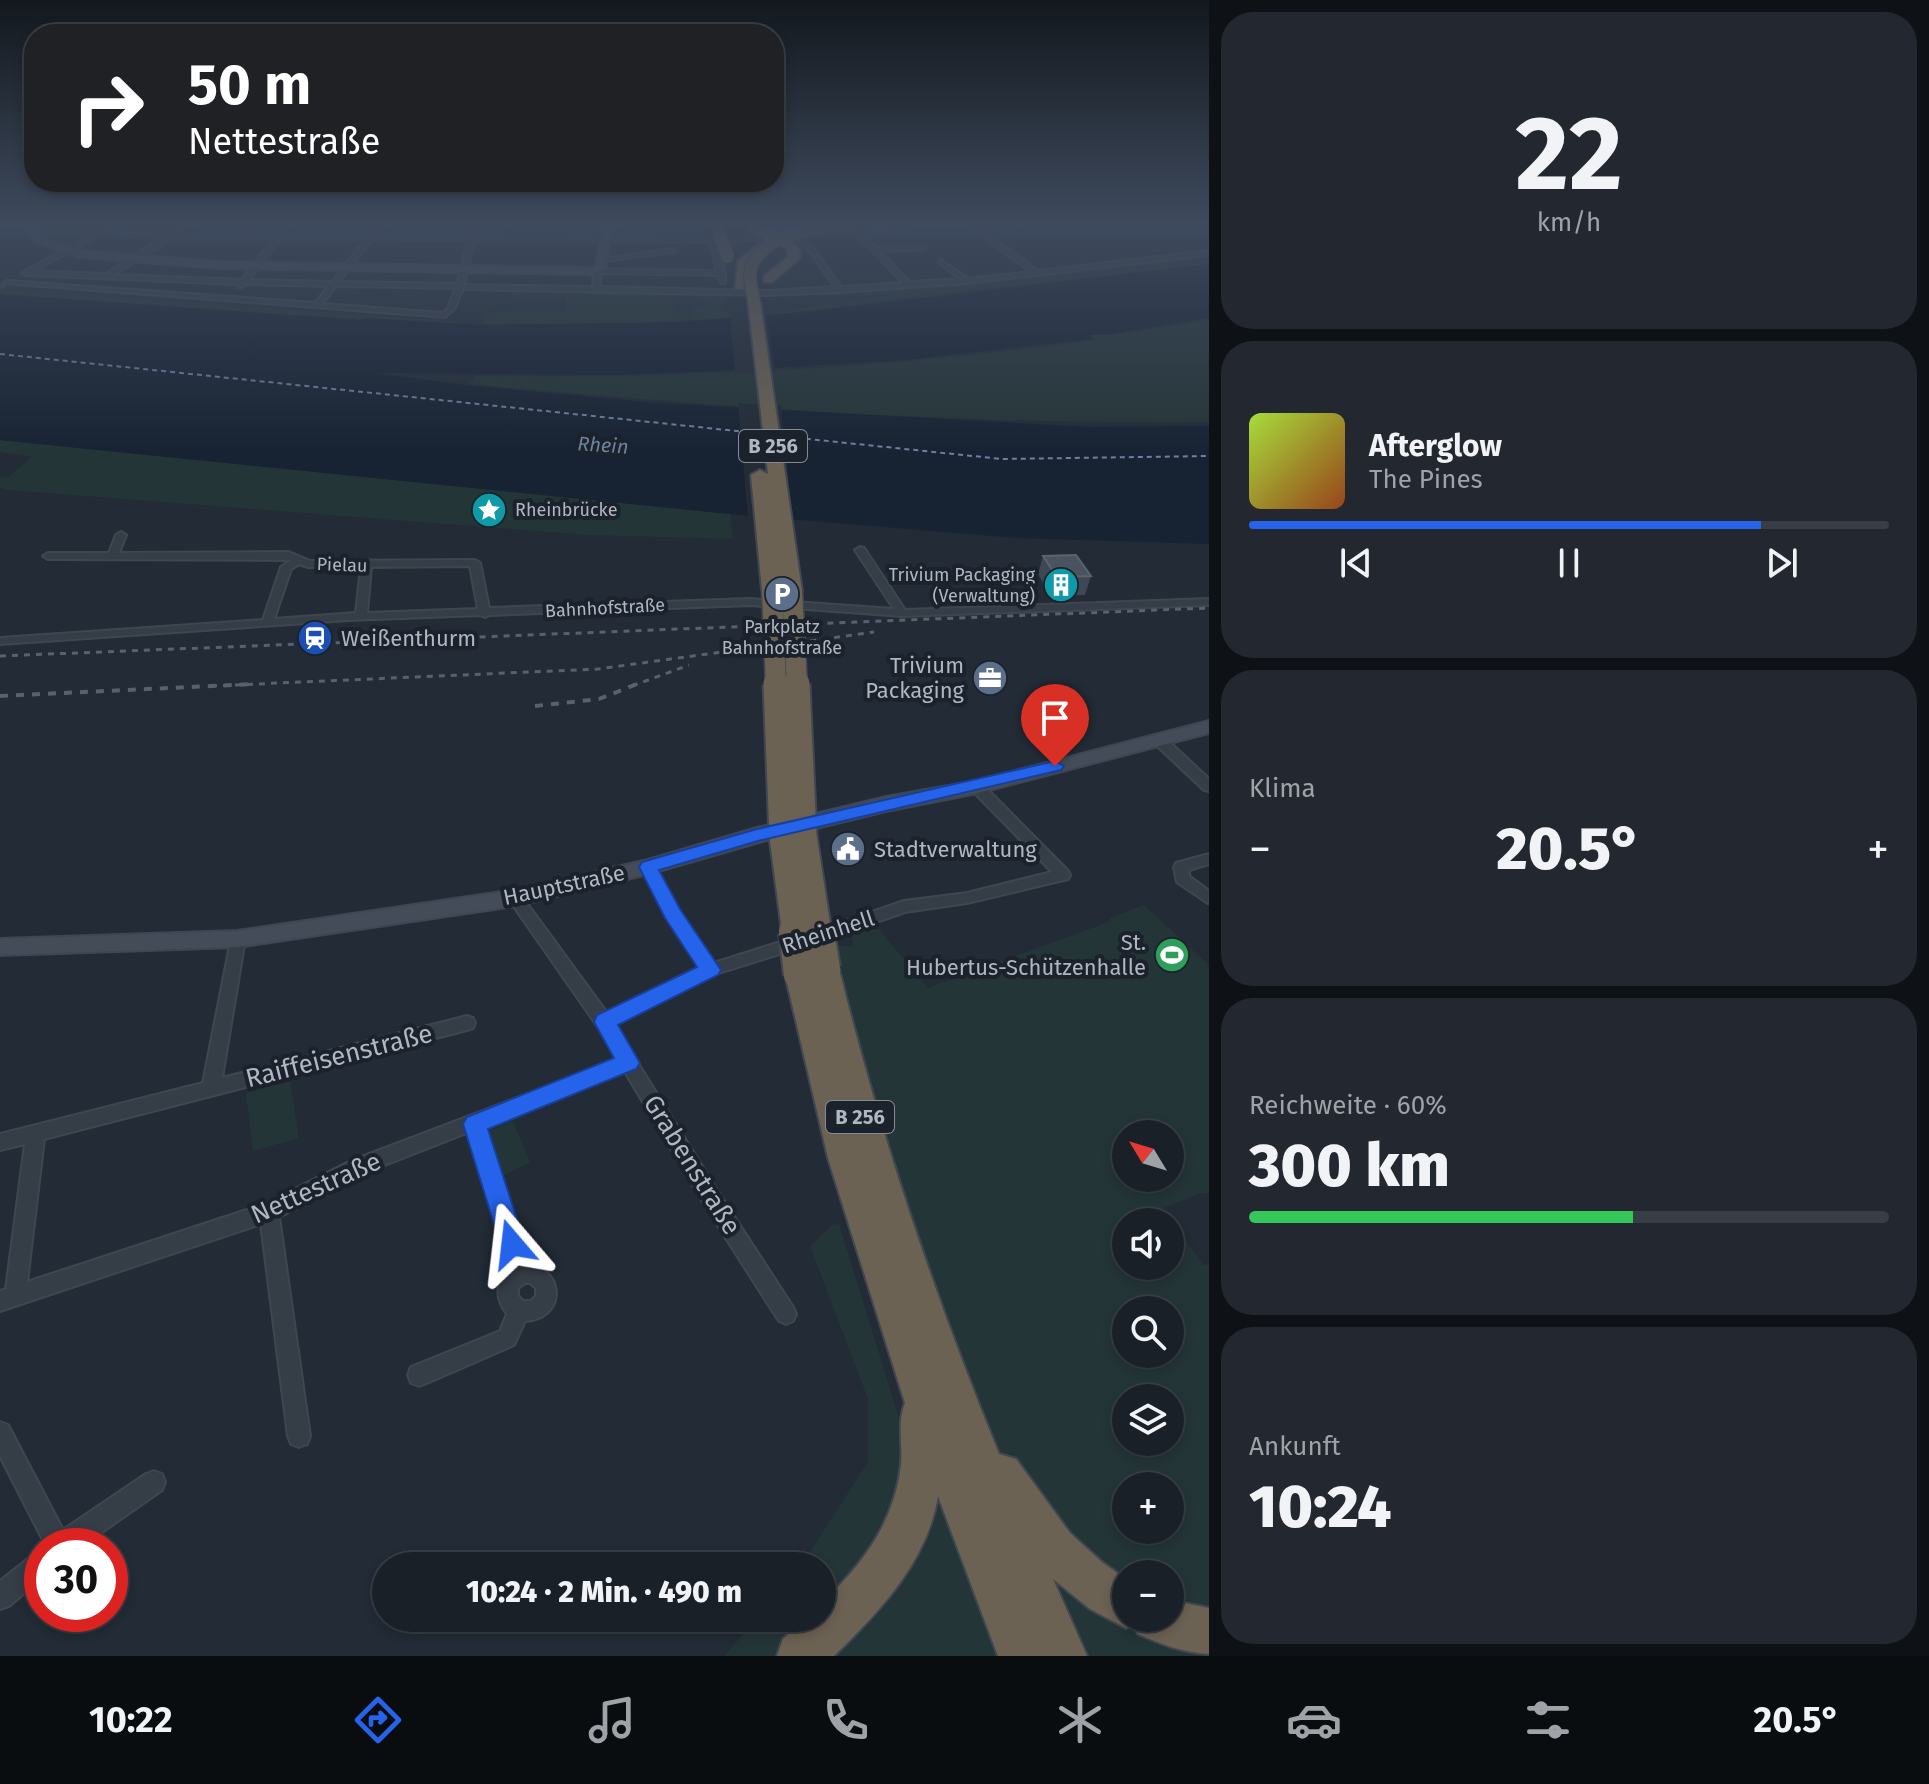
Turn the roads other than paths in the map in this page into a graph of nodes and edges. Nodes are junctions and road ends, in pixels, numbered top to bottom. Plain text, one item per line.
1 (169, 299) edge
2 (230, 299) edge
3 (322, 299) edge
4 (454, 299) edge
5 (740, 299) edge
6 (754, 301) edge
7 (317, 306) junction
8 (275, 308) dead end
9 (121, 535) dead end
10 (860, 550) dead end
11 (48, 556) dead end
12 (112, 557) junction
13 (298, 560) junction
14 (366, 566) junction
15 (1209, 602) edge
16 (902, 613) junction
17 (485, 614) junction
18 (361, 617) junction
19 (267, 623) junction
20 (0, 641) edge
21 (1209, 727) edge
22 (1158, 739) junction
23 (977, 787) junction
24 (1209, 787) edge
25 (1209, 859) edge
26 (648, 867) junction
27 (515, 898) junction
28 (1208, 898) edge
29 (237, 939) junction
30 (0, 947) edge
31 (710, 970) junction
32 (604, 1022) junction
33 (467, 1023) dead end
34 (628, 1063) junction
35 (211, 1089) junction
36 (475, 1124) junction
37 (35, 1134) junction
38 (0, 1142) edge
39 (269, 1212) junction
40 (892, 1265) junction
41 (522, 1274) junction
42 (8, 1298) edge
43 (519, 1311) junction
44 (786, 1314) dead end
45 (419, 1375) dead end
46 (922, 1395) junction
47 (962, 1414) junction
48 (0, 1433) edge
49 (299, 1436) dead end
50 (154, 1482) dead end
51 (50, 1528) edge
52 (86, 1528) edge
53 (24, 1577) edge
54 (0, 1597) edge
55 (1112, 1598) edge
56 (1184, 1627) edge
57 (1209, 1631) edge
58 (800, 1656) edge
59 (1022, 1656) edge
60 (1064, 1656) edge

1 - 8 street
2 - 7 street
3 - 7 street
4 - 7 street
5 - 40 highway, B 256, bridge
6 - 40 highway, B 256, bridge
9 - 12 street
10 - 16 street
11 - 12 street, Pielau
12 - 13 street, Pielau
13 - 14 street, Pielau
13 - 19 street
14 - 17 street, Pielau
14 - 18 street
15 - 16 street, Bahnhofstraße
16 - 17 street, Bahnhofstraße
17 - 18 street, Bahnhofstraße
18 - 19 street, Bahnhofstraße
19 - 20 street, Bahnhofstraße
21 - 22 street, Hauptstraße
22 - 23 street, Hauptstraße
22 - 24 street
23 - 26 street, Hauptstraße
23 - 31 street, Rheinhell
25 - 28 street
26 - 27 street, Hauptstraße
26 - 31 street
27 - 29 street, Hauptstraße
27 - 32 street, Grabenstraße
29 - 30 street, Hauptstraße
29 - 35 street, Raiffeisenstraße
31 - 32 street, Rheinhell
32 - 34 street, Grabenstraße
33 - 35 street, Raiffeisenstraße
34 - 36 street, Nettestraße
34 - 44 street, Grabenstraße
35 - 37 street, Raiffeisenstraße
36 - 39 street, Nettestraße
36 - 41 street
37 - 38 street, Raiffeisenstraße
37 - 42 street
39 - 42 street, Nettestraße
39 - 49 street
40 - 46 highway, B 256
40 - 47 highway, B 256
41 - 43 street
41 - 43 street
43 - 45 street
46 - 58 highway
46 - 59 highway, B 256
47 - 55 highway
47 - 60 highway, B 256
48 - 51 street
50 - 52 street
53 - 54 street
56 - 57 highway

